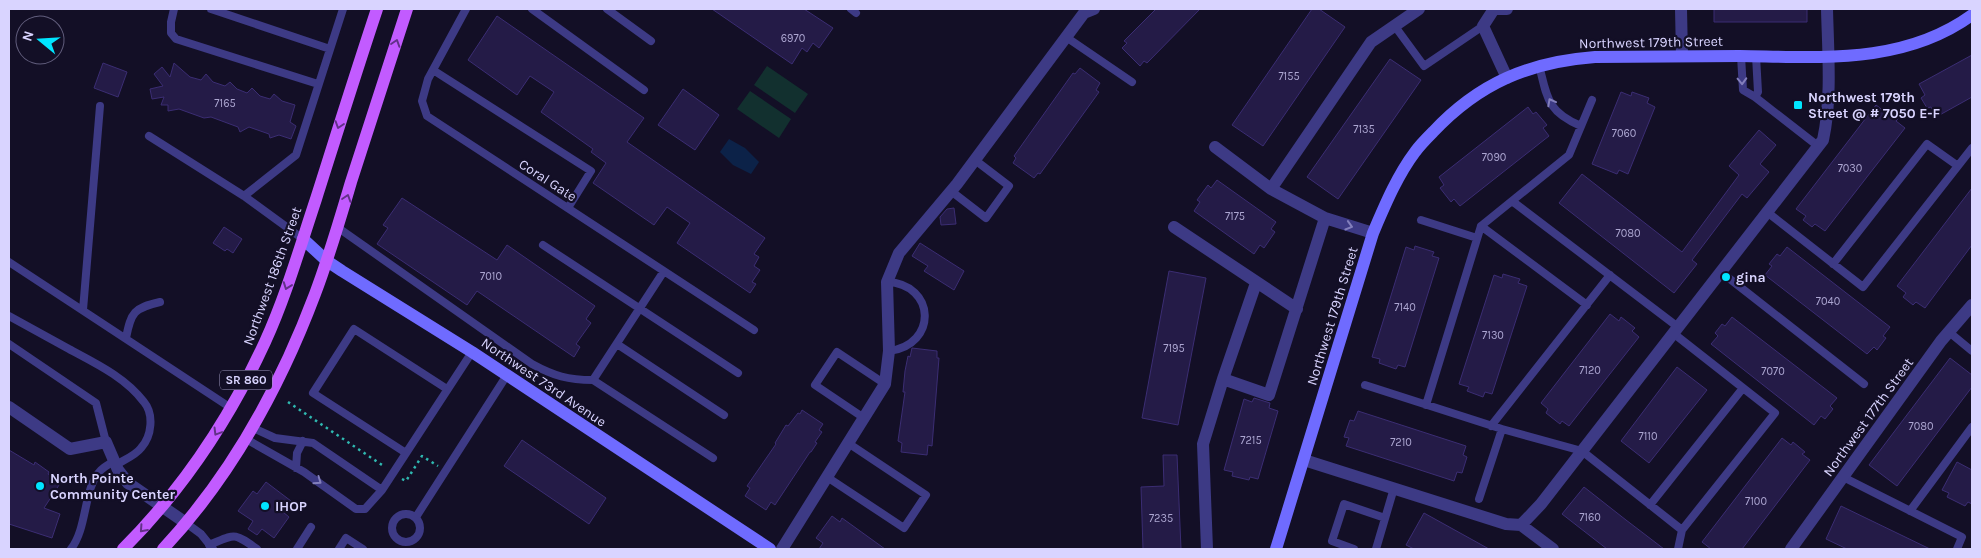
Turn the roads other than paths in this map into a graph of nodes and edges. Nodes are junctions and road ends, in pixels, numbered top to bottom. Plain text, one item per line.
1 (174, 9) edge
2 (211, 9) edge
3 (343, 9) edge
4 (377, 9) edge
5 (407, 9) edge
6 (466, 9) edge
7 (532, 9) edge
8 (606, 9) edge
9 (1094, 9) edge
10 (1419, 9) edge
11 (1494, 9) edge
12 (1507, 9) edge
13 (1681, 9) edge
14 (1827, 9) edge
15 (1972, 15) edge
16 (1394, 25) junction
17 (1484, 26) junction
18 (1066, 36) junction
19 (651, 41) dead end
20 (330, 49) junction
21 (1682, 56) junction
22 (1741, 56) junction
23 (1756, 56) junction
24 (1828, 57) junction
25 (1539, 65) junction
26 (433, 70) junction
27 (1507, 78) junction
28 (1132, 82) dead end
29 (318, 84) junction
30 (644, 90) dead end
31 (1755, 97) junction
32 (1592, 100) dead end
33 (100, 106) dead end
34 (1581, 126) junction
35 (149, 136) dead end
36 (1818, 146) junction
37 (1215, 147) dead end
38 (1972, 148) edge
39 (975, 160) junction
40 (1958, 166) junction
41 (1271, 189) junction
42 (950, 191) junction
43 (244, 196) junction
44 (1512, 201) junction
45 (568, 208) junction
46 (1767, 212) junction
47 (1325, 218) junction
48 (1421, 220) dead end
49 (337, 226) junction
50 (1481, 226) junction
51 (1174, 227) dead end
52 (1373, 233) junction
53 (1477, 238) junction
54 (303, 239) junction
55 (543, 245) dead end
56 (327, 261) junction
57 (9, 262) edge
58 (1833, 264) junction
59 (664, 271) junction
60 (1721, 272) junction
61 (1610, 275) junction
62 (887, 282) junction
63 (1256, 282) junction
64 (160, 302) dead end
65 (1587, 304) junction
66 (1972, 305) edge
67 (640, 308) junction
68 (1297, 309) junction
69 (83, 310) junction
70 (9, 316) edge
71 (754, 330) dead end
72 (1676, 330) junction
73 (1949, 332) junction
74 (126, 338) junction
75 (9, 344) edge
76 (617, 344) junction
77 (889, 350) junction
78 (1972, 351) edge
79 (472, 352) junction
80 (738, 373) dead end
81 (507, 375) junction
82 (1223, 379) junction
83 (593, 380) junction
84 (885, 384) junction
85 (1864, 384) dead end
86 (1365, 385) dead end
87 (1743, 388) junction
88 (447, 389) junction
89 (1426, 405) junction
90 (9, 407) edge
91 (231, 408) junction
92 (724, 414) dead end
93 (864, 418) junction
94 (1491, 426) junction
95 (1972, 427) edge
96 (1502, 429) junction
97 (249, 433) junction
98 (303, 441) junction
99 (106, 442) junction
100 (848, 443) junction
101 (1582, 451) junction
102 (406, 453) junction
103 (713, 458) dead end
104 (1304, 460) junction
105 (115, 463) junction
106 (296, 468) junction
107 (827, 477) junction
108 (1843, 477) junction
109 (1394, 488) junction
110 (382, 490) junction
111 (1479, 499) dead end
112 (1650, 505) junction
113 (162, 507) junction
114 (1910, 511) junction
115 (416, 517) dead end
116 (1385, 518) junction
117 (186, 523) junction
118 (1521, 525) junction
119 (311, 527) dead end
120 (1682, 530) junction
121 (211, 547) edge
122 (71, 549) edge
123 (123, 549) edge
124 (163, 549) edge
125 (257, 549) edge
126 (297, 549) edge
127 (339, 549) edge
128 (363, 549) edge
129 (770, 549) edge
130 (782, 549) edge
131 (1207, 549) edge
132 (1276, 549) edge
133 (1354, 549) edge
134 (1376, 549) edge
135 (1552, 549) edge
136 (1678, 549) edge
137 (1793, 549) edge
138 (1957, 549) edge

1 - 29 lane
2 - 20 lane
3 - 20 lane
4 -> 54 main road, Northwest 186th Street / SR 860
49 -> 5 main road, SR 860
6 - 26 lane, Coral Gate
7 - 30 lane
8 - 19 lane
9 - 18 street
10 - 16 street
11 - 12 street
11 - 17 street
13 - 21 street
14 - 24 street
15 - 24 street, Northwest 179th Street
16 - 17 lane
16 - 41 street
17 - 27 street
18 - 28 lane
18 - 39 street
20 - 29 lane
21 - 22 street, Northwest 179th Street
21 - 25 street, Northwest 179th Street
22 - 23 street, Northwest 179th Street
22 -> 31 lane
23 - 24 street, Northwest 179th Street
23 - 31 lane
24 - 36 street
25 - 27 street, Northwest 179th Street
34 -> 25 lane
26 - 45 lane, Coral Gate
26 - 45 lane
27 - 52 street, Northwest 179th Street
29 - 43 lane
31 - 36 lane
32 - 34 lane
33 - 69 lane
34 - 44 lane
35 - 43 lane
36 - 46 street
37 - 41 street
38 - 40 lane
39 - 42 street
39 - 42 lane
40 - 58 lane
40 - 58 lane
41 - 47 street
42 - 62 street
43 - 54 lane
44 - 50 lane
44 - 61 lane
45 - 59 lane, Coral Gate
46 - 58 lane
46 - 60 street
47 -> 52 street
47 - 68 street
48 - 53 lane
49 - 56 main road, SR 860
49 - 83 lane
50 - 53 lane
50 - 65 lane
51 - 63 street
52 - 104 street, Northwest 179th Street
53 - 89 lane
54 - 56 street, Northwest 73rd Avenue
54 -> 91 main road, Northwest 186th Street / SR 860
55 - 67 lane
56 - 79 street, Northwest 73rd Avenue
56 - 97 main road, SR 860
57 - 69 lane
59 - 67 lane
59 - 71 lane, Coral Gate
60 - 72 street
60 - 85 lane
61 - 65 lane
61 - 72 lane
62 - 77 street
62 - 77 lane
63 - 68 street
63 - 82 street
64 - 74 lane
65 - 94 lane
66 - 73 street, Northwest 177th Street
67 - 76 lane
67 - 80 lane
68 - 82 street
69 - 74 lane
70 - 105 lane
72 - 87 lane
72 - 101 street
73 - 78 lane
73 - 108 street, Northwest 177th Street
74 - 91 lane
75 - 99 lane
76 - 83 lane
76 - 92 lane
77 - 84 street
79 - 81 street, Northwest 73rd Avenue
79 - 88 lane
81 - 115 lane
81 - 129 street, Northwest 73rd Avenue
82 - 131 street
83 - 103 lane
84 - 93 street
84 - 93 lane
86 - 89 lane
87 - 112 lane
87 - 120 lane
88 - 102 lane
88 - 102 lane
89 - 94 lane
90 - 99 street
91 -> 113 main road, Northwest 186th Street / SR 860
93 - 100 street
94 - 96 lane
95 - 114 lane
96 - 101 lane
96 - 111 lane
97 - 98 lane
97 - 106 lane
97 - 117 main road, SR 860
98 - 106 lane
98 - 110 lane
99 - 105 street
100 - 107 street
100 - 107 lane
101 - 112 lane
101 - 118 street
102 - 110 lane
104 - 109 street
104 - 132 street, Northwest 179th Street
105 - 113 street
105 - 122 lane
106 -> 110 lane
107 - 130 street
108 - 114 lane
108 - 137 street, Northwest 177th Street
109 - 116 lane
109 - 118 street
112 - 120 lane
113 - 117 street
113 -> 123 main road, Northwest 186th Street / SR 860
114 - 138 lane
116 - 133 lane
116 - 134 lane
117 - 121 lane
117 - 124 main road, SR 860
118 - 135 street
119 - 126 lane
120 - 136 lane
121 - 125 lane
127 - 128 lane

